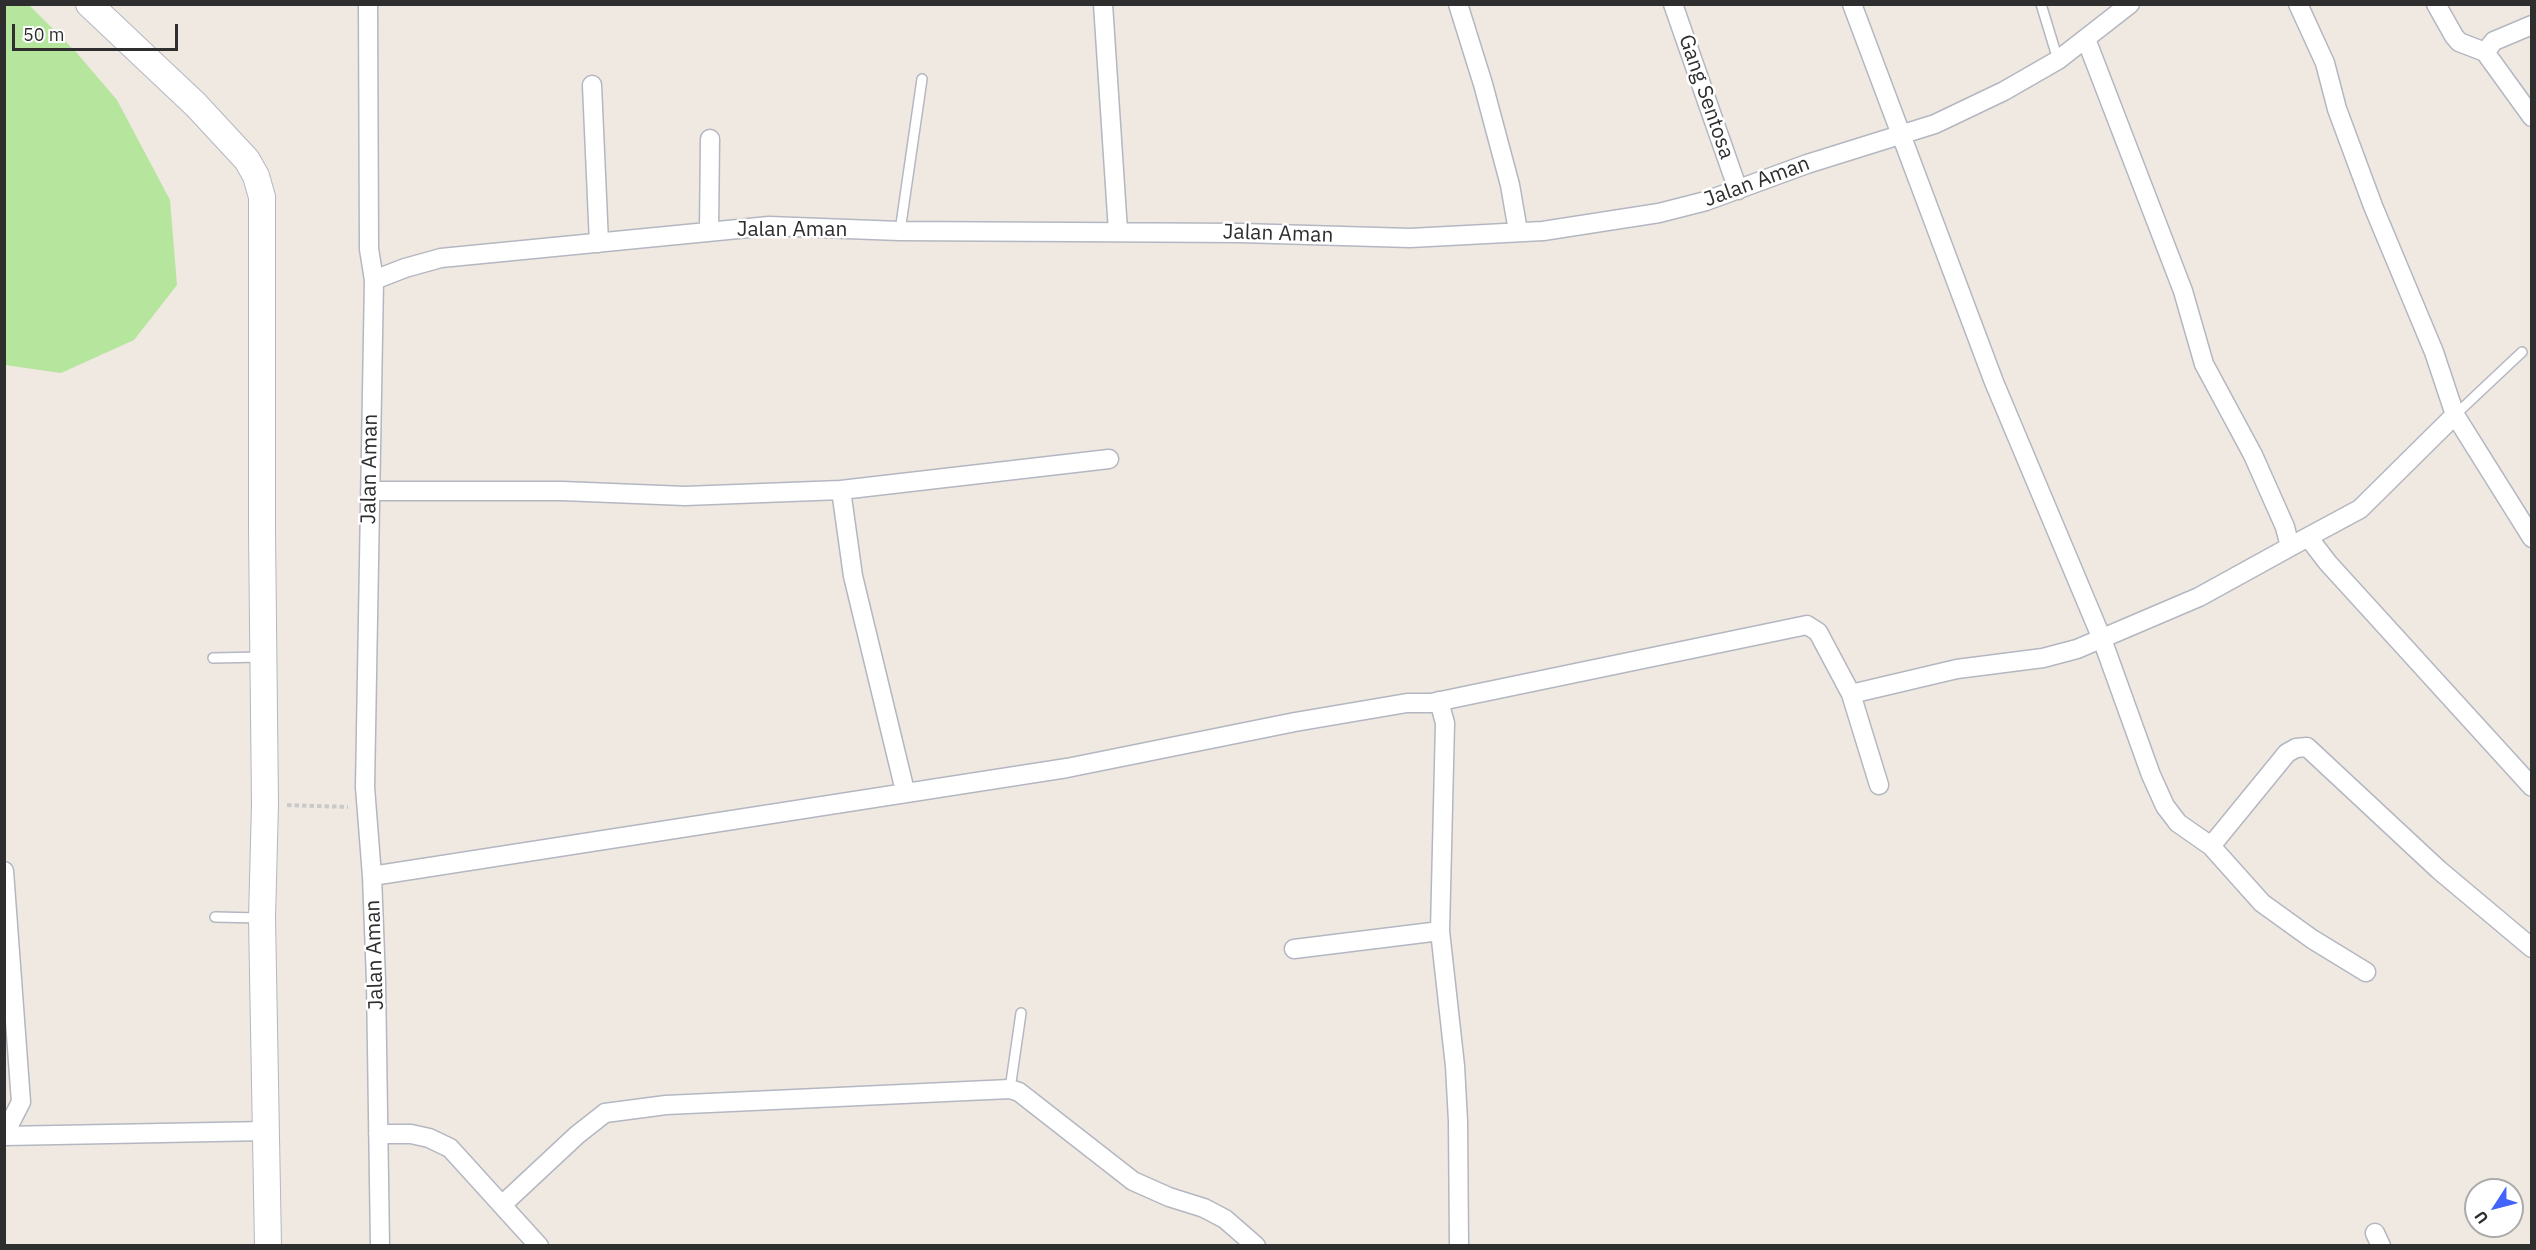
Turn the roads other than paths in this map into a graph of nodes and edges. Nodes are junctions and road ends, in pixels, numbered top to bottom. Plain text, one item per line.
1 (89, 4) edge
2 (368, 4) edge
3 (1103, 4) edge
4 (1458, 4) edge
5 (1673, 4) edge
6 (1852, 4) edge
7 (2041, 4) edge
8 (2130, 4) edge
9 (2298, 4) edge
10 (2436, 4) edge
11 (2532, 25) edge
12 (2086, 39) junction
13 (2485, 52) junction
14 (2058, 60) junction
15 (922, 79) dead end
16 (592, 85) dead end
17 (2532, 117) edge
18 (1901, 134) junction
19 (710, 139) dead end
20 (1738, 190) junction
21 (709, 231) junction
22 (900, 231) junction
23 (1118, 231) junction
24 (1518, 231) junction
25 (599, 243) junction
26 (374, 280) junction
27 (2522, 352) dead end
28 (2455, 416) junction
29 (1110, 459) dead end
30 (841, 490) junction
31 (370, 491) junction
32 (2308, 537) junction
33 (2532, 538) edge
34 (2290, 547) junction
35 (2102, 639) junction
36 (264, 657) junction
37 (213, 658) dead end
38 (1851, 694) junction
39 (1438, 701) junction
40 (1879, 785) dead end
41 (2532, 787) edge
42 (905, 791) junction
43 (2211, 846) junction
44 (4, 871) edge
45 (372, 876) junction
46 (215, 917) dead end
47 (262, 918) junction
48 (1440, 930) junction
49 (2532, 948) edge
50 (1294, 949) dead end
51 (2366, 972) dead end
52 (1021, 1013) dead end
53 (1010, 1089) junction
54 (266, 1131) junction
55 (378, 1134) junction
56 (4, 1136) edge
57 (502, 1205) junction
58 (268, 1245) edge
59 (380, 1245) edge
60 (538, 1245) edge
61 (1256, 1245) edge
62 (1459, 1245) edge

1 - 36 street
2 - 26 street
3 - 23 street
4 - 24 street
5 - 20 street, Gang Sentosa
6 - 18 street
7 - 14 lane
8 - 12 street, Jalan Aman
9 - 28 street
10 - 13 street
11 - 13 street
12 - 14 street, Jalan Aman
12 - 34 street
13 - 17 street
14 - 18 street, Jalan Aman
15 - 22 lane
16 - 25 street
18 - 20 street, Jalan Aman
18 - 35 street
19 - 21 street
20 - 24 street, Jalan Aman
21 - 22 street, Jalan Aman
21 - 25 street, Jalan Aman
22 - 23 street, Jalan Aman
23 - 24 street, Jalan Aman
25 - 26 street, Jalan Aman
26 - 31 street, Jalan Aman
27 - 28 lane
28 - 32 street
28 - 33 street
29 - 30 street
30 - 31 street
30 - 42 street
31 - 45 street, Jalan Aman
32 - 34 street
32 - 41 street
34 - 35 street
35 - 38 street
35 - 43 street
36 - 37 lane
36 - 47 street
38 - 39 street
38 - 40 street
39 - 42 street
39 - 48 street
42 - 45 street
43 - 49 street
43 - 51 street
44 - 56 street
45 - 55 street, Jalan Aman
46 - 47 lane
47 - 54 street
48 - 50 street
48 - 62 street
52 - 53 lane
53 - 57 street
53 - 61 street
54 - 56 street
54 - 58 street
55 - 57 street
55 - 59 street, Jalan Aman
57 - 60 street

